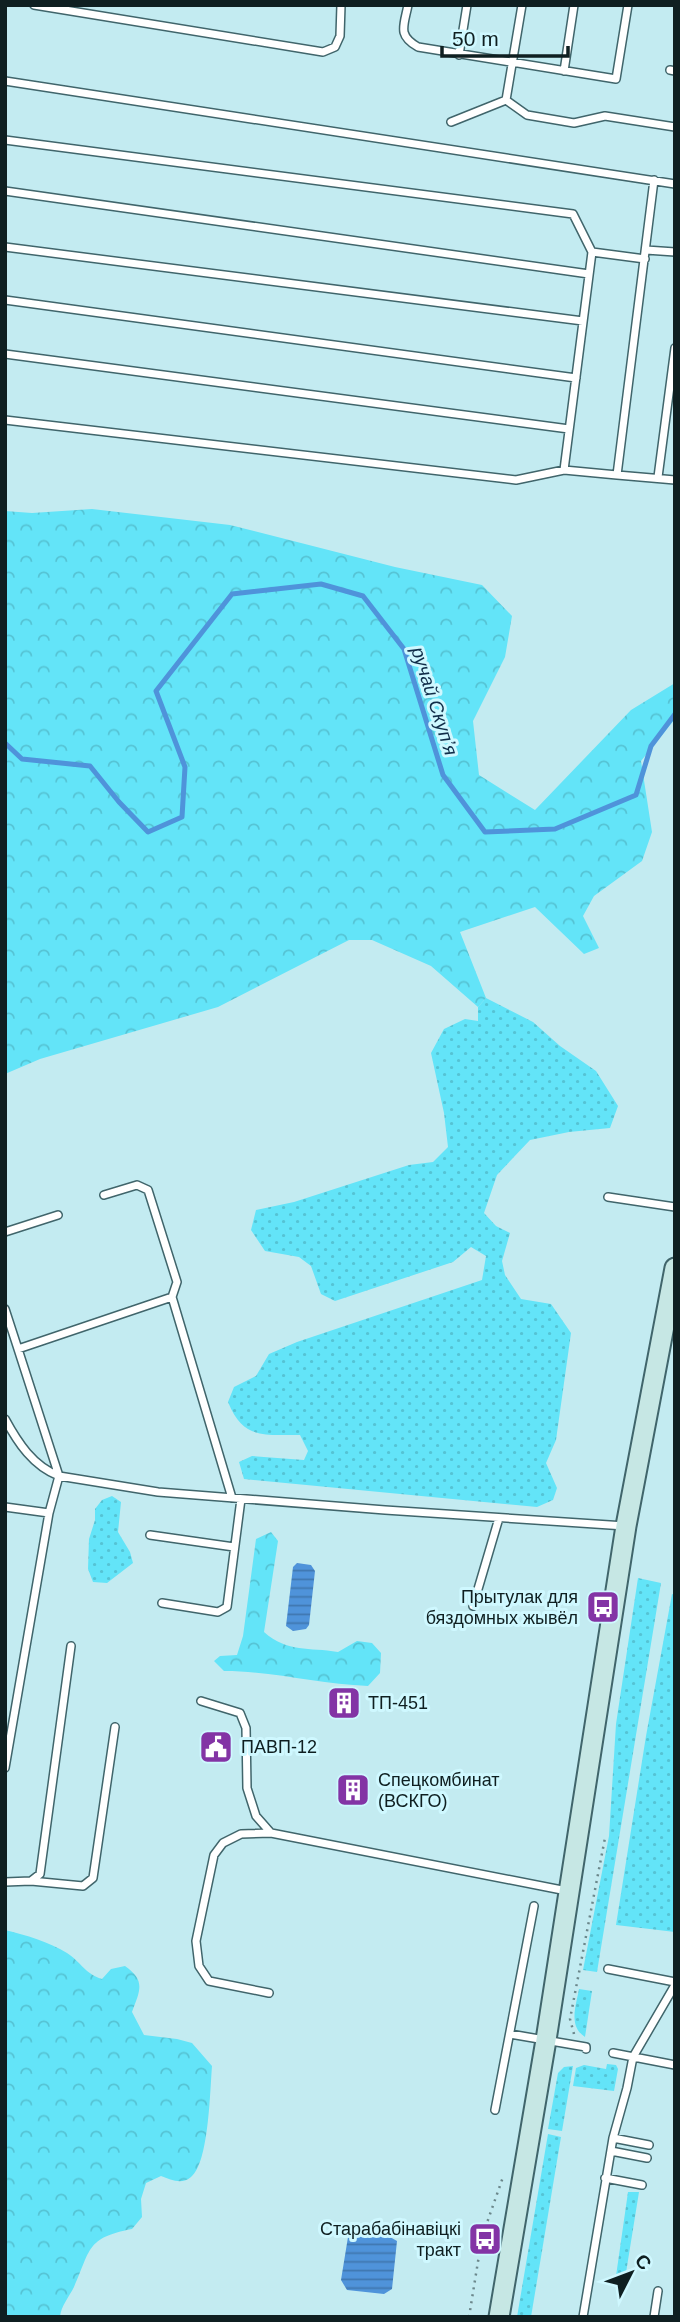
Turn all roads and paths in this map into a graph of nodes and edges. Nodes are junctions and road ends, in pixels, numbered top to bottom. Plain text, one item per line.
1 (34, 5) edge
2 (341, 5) edge
3 (408, 5) edge
4 (467, 5) edge
5 (522, 5) edge
6 (574, 5) edge
7 (628, 5) edge
8 (459, 55) junction
9 (512, 63) junction
10 (564, 71) junction
11 (5, 81) edge
12 (506, 100) junction
13 (451, 122) dead end
14 (675, 127) edge
15 (5, 139) edge
16 (654, 180) junction
17 (675, 184) edge
18 (5, 191) edge
19 (5, 247) edge
20 (592, 252) junction
21 (675, 252) edge
22 (645, 254) junction
23 (589, 274) junction
24 (5, 300) edge
25 (583, 321) junction
26 (675, 348) edge
27 (5, 354) edge
28 (576, 378) junction
29 (5, 420) edge
30 (569, 429) junction
31 (564, 470) junction
32 (617, 475) junction
33 (658, 477) junction
34 (675, 480) edge
35 (104, 1195) dead end
36 (608, 1197) dead end
37 (675, 1207) edge
38 (58, 1215) dead end
39 (5, 1232) edge
40 (675, 1268) edge
41 (172, 1297) junction
42 (5, 1309) edge
43 (18, 1349) junction
44 (5, 1419) edge
45 (59, 1476) junction
46 (236, 1498) junction
47 (5, 1507) edge
48 (49, 1513) junction
49 (499, 1518) junction
50 (626, 1526) junction
51 (150, 1535) dead end
52 (234, 1547) junction
53 (162, 1602) dead end
54 (473, 1606) dead end
55 (71, 1646) dead end
56 (201, 1701) dead end
57 (115, 1727) dead end
58 (5, 1768) edge
59 (271, 1833) junction
60 (605, 1838) dead end
61 (31, 1881) junction
62 (5, 1882) edge
63 (568, 1891) junction
64 (534, 1906) dead end
65 (608, 1969) dead end
66 (675, 1984) edge
67 (269, 1993) dead end
68 (510, 2034) junction
69 (546, 2040) junction
70 (586, 2048) joint
71 (614, 2053) dead end
72 (633, 2057) junction
73 (675, 2065) edge
74 (495, 2110) dead end
75 (612, 2138) junction
76 (649, 2145) dead end
77 (611, 2151) junction
78 (646, 2158) dead end
79 (505, 2172) dead end
80 (605, 2178) junction
81 (642, 2185) dead end
82 (658, 2291) dead end
83 (469, 2317) edge
84 (499, 2317) edge
85 (583, 2317) edge
86 (654, 2317) edge

1 - 2 lane
3 - 8 lane
4 - 8 lane
5 - 9 lane
6 - 10 lane
7 - 10 lane
8 - 9 lane
9 - 10 lane
9 - 12 lane
11 - 16 lane
12 - 13 lane
12 - 14 lane
15 - 20 lane
16 - 17 lane
16 - 22 lane
18 - 23 lane
19 - 25 lane
20 - 22 lane
20 - 23 lane
21 - 22 lane
22 - 32 lane
23 - 25 lane
24 - 28 lane
25 - 28 lane
26 - 33 lane
27 - 30 lane
28 - 30 lane
29 - 31 lane
30 - 31 lane
31 - 32 lane
32 - 33 lane
33 - 34 lane
35 - 41 lane
36 - 37 lane
38 - 39 lane
40 - 50 street
41 - 43 lane
41 - 46 lane
42 - 43 lane
43 - 45 lane
44 - 45 lane
45 - 46 lane
45 - 48 lane
46 - 49 lane
46 - 52 lane
47 - 48 lane
48 - 58 lane
49 - 50 lane
49 - 54 lane
50 - 63 street
51 - 52 lane
52 - 53 lane
55 - 61 lane
56 - 59 lane
57 - 61 lane
59 - 63 lane
59 - 67 lane
60 - 70 path
61 - 62 lane
63 - 69 street
64 - 68 lane
65 - 66 lane
66 - 72 lane
68 - 69 lane
68 - 74 lane
69 - 70 lane
69 - 84 street
71 - 72 lane
72 - 73 lane
72 - 75 lane
75 - 76 lane
75 - 77 lane
77 - 78 lane
77 - 80 lane
79 - 83 path
80 - 81 lane
80 - 85 lane
82 - 86 lane

